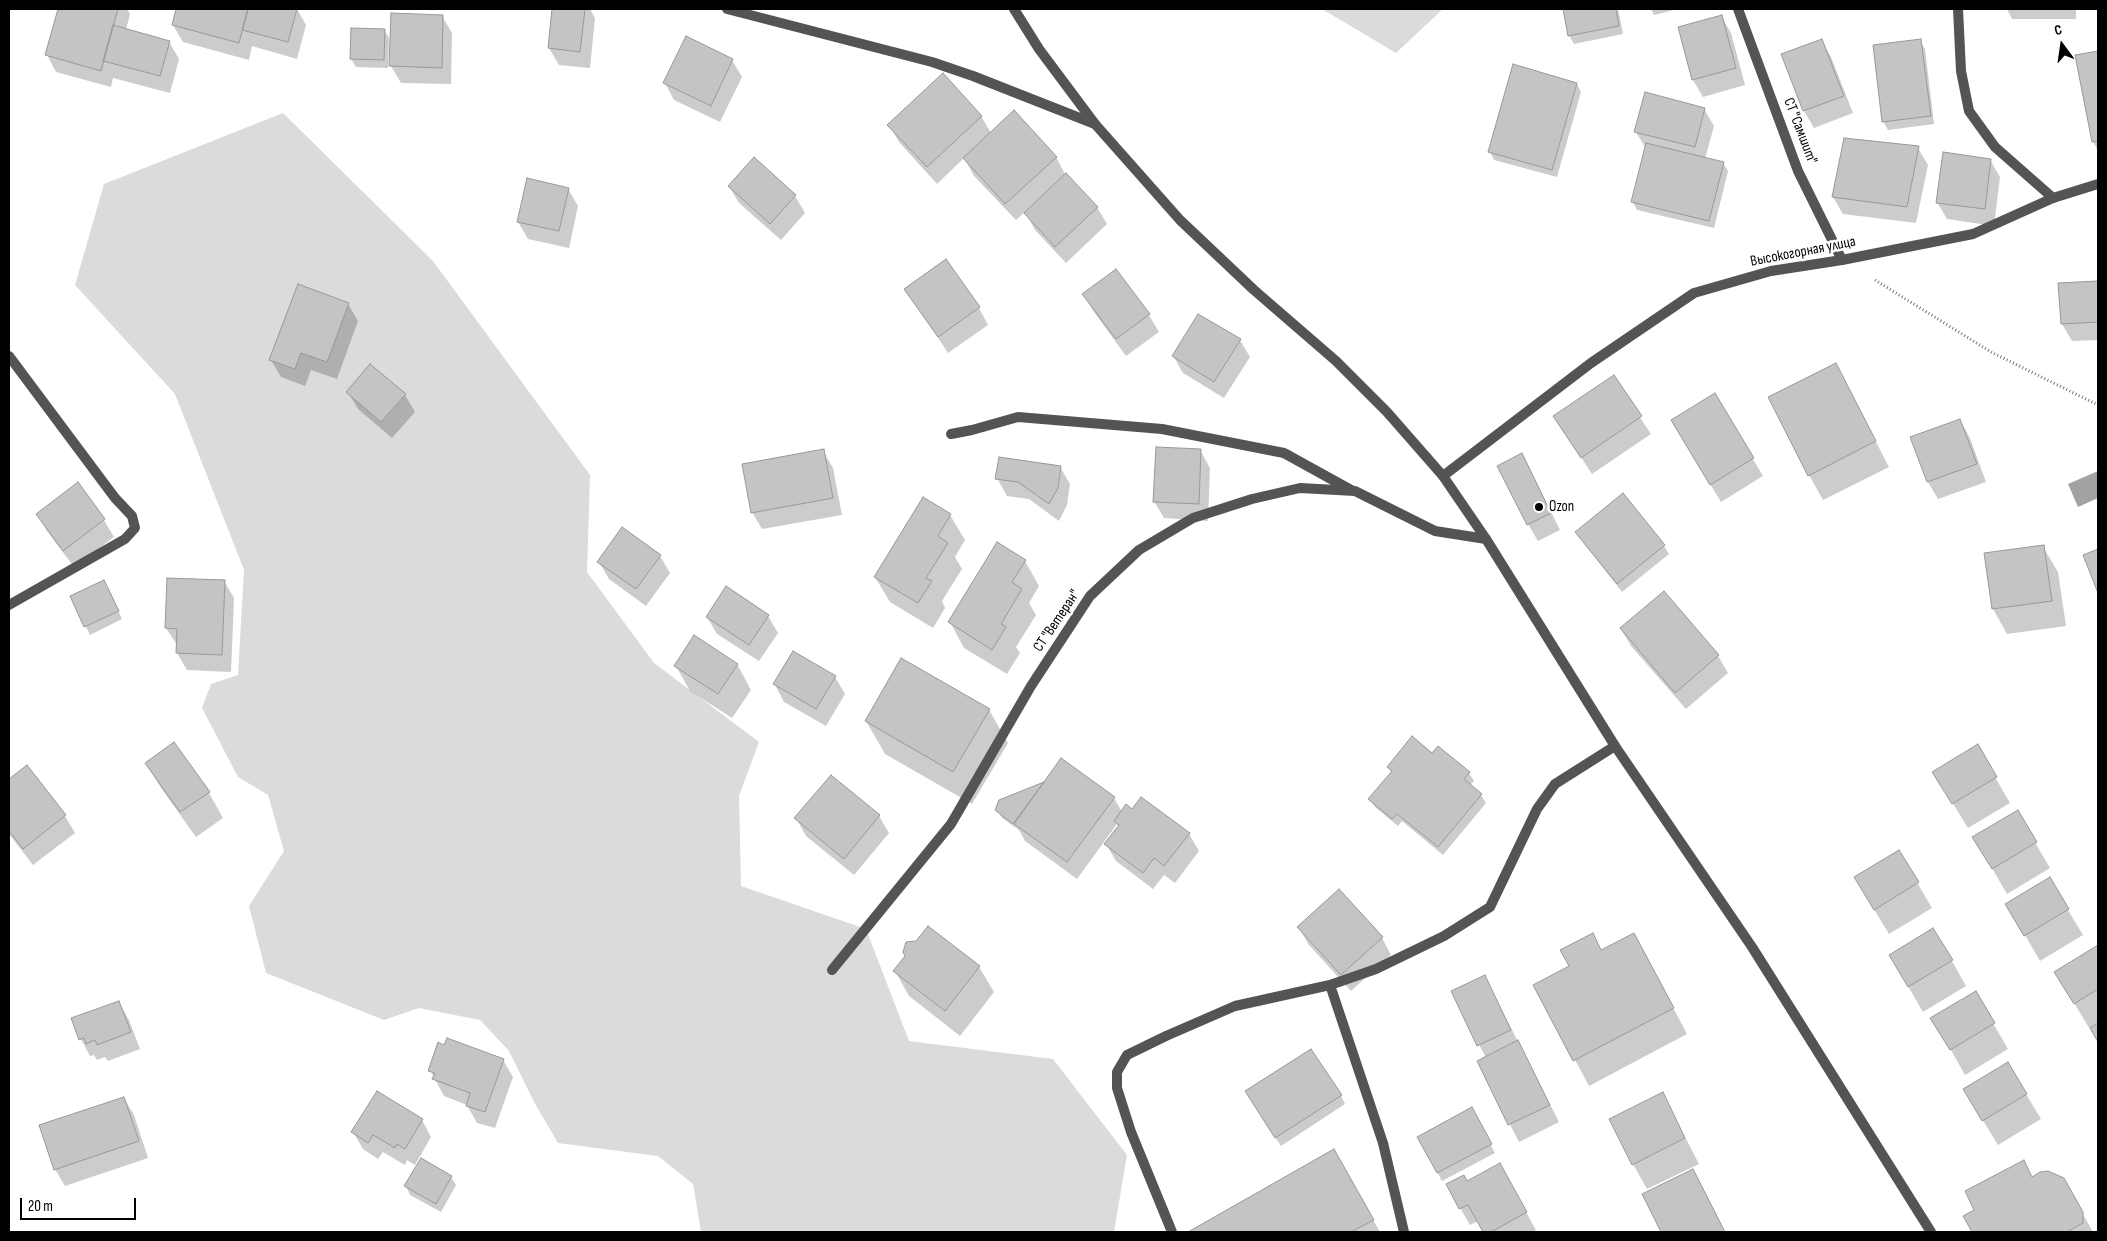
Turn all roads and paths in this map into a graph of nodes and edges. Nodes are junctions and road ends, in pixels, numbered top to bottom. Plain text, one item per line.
1 (727, 9) edge
2 (1014, 9) edge
3 (1738, 9) edge
4 (1958, 9) edge
5 (1095, 124) junction
6 (2098, 184) edge
7 (2054, 198) junction
8 (1842, 260) junction
9 (9, 356) edge
10 (2098, 405) edge
11 (951, 434) dead end
12 (1443, 476) junction
13 (1355, 491) junction
14 (1486, 539) junction
15 (9, 605) edge
16 (1615, 746) junction
17 (832, 970) dead end
18 (1330, 985) junction
19 (1172, 1232) edge
20 (1404, 1232) edge
21 (1930, 1232) edge

1 - 5 street
2 - 5 street
3 - 8 street, СТ "Самшит"
4 - 7 street
5 - 12 street
6 - 7 street, Высокогорная улица
7 - 8 street, Высокогорная улица
8 - 10 path
8 - 12 street, Высокогорная улица
9 - 15 street
11 - 13 street
12 - 14 street
13 - 14 street, СТ "Ветеран"
13 - 17 street, СТ "Ветеран"
14 - 16 street
16 - 18 street
16 - 21 street
18 - 19 street
18 - 20 street

